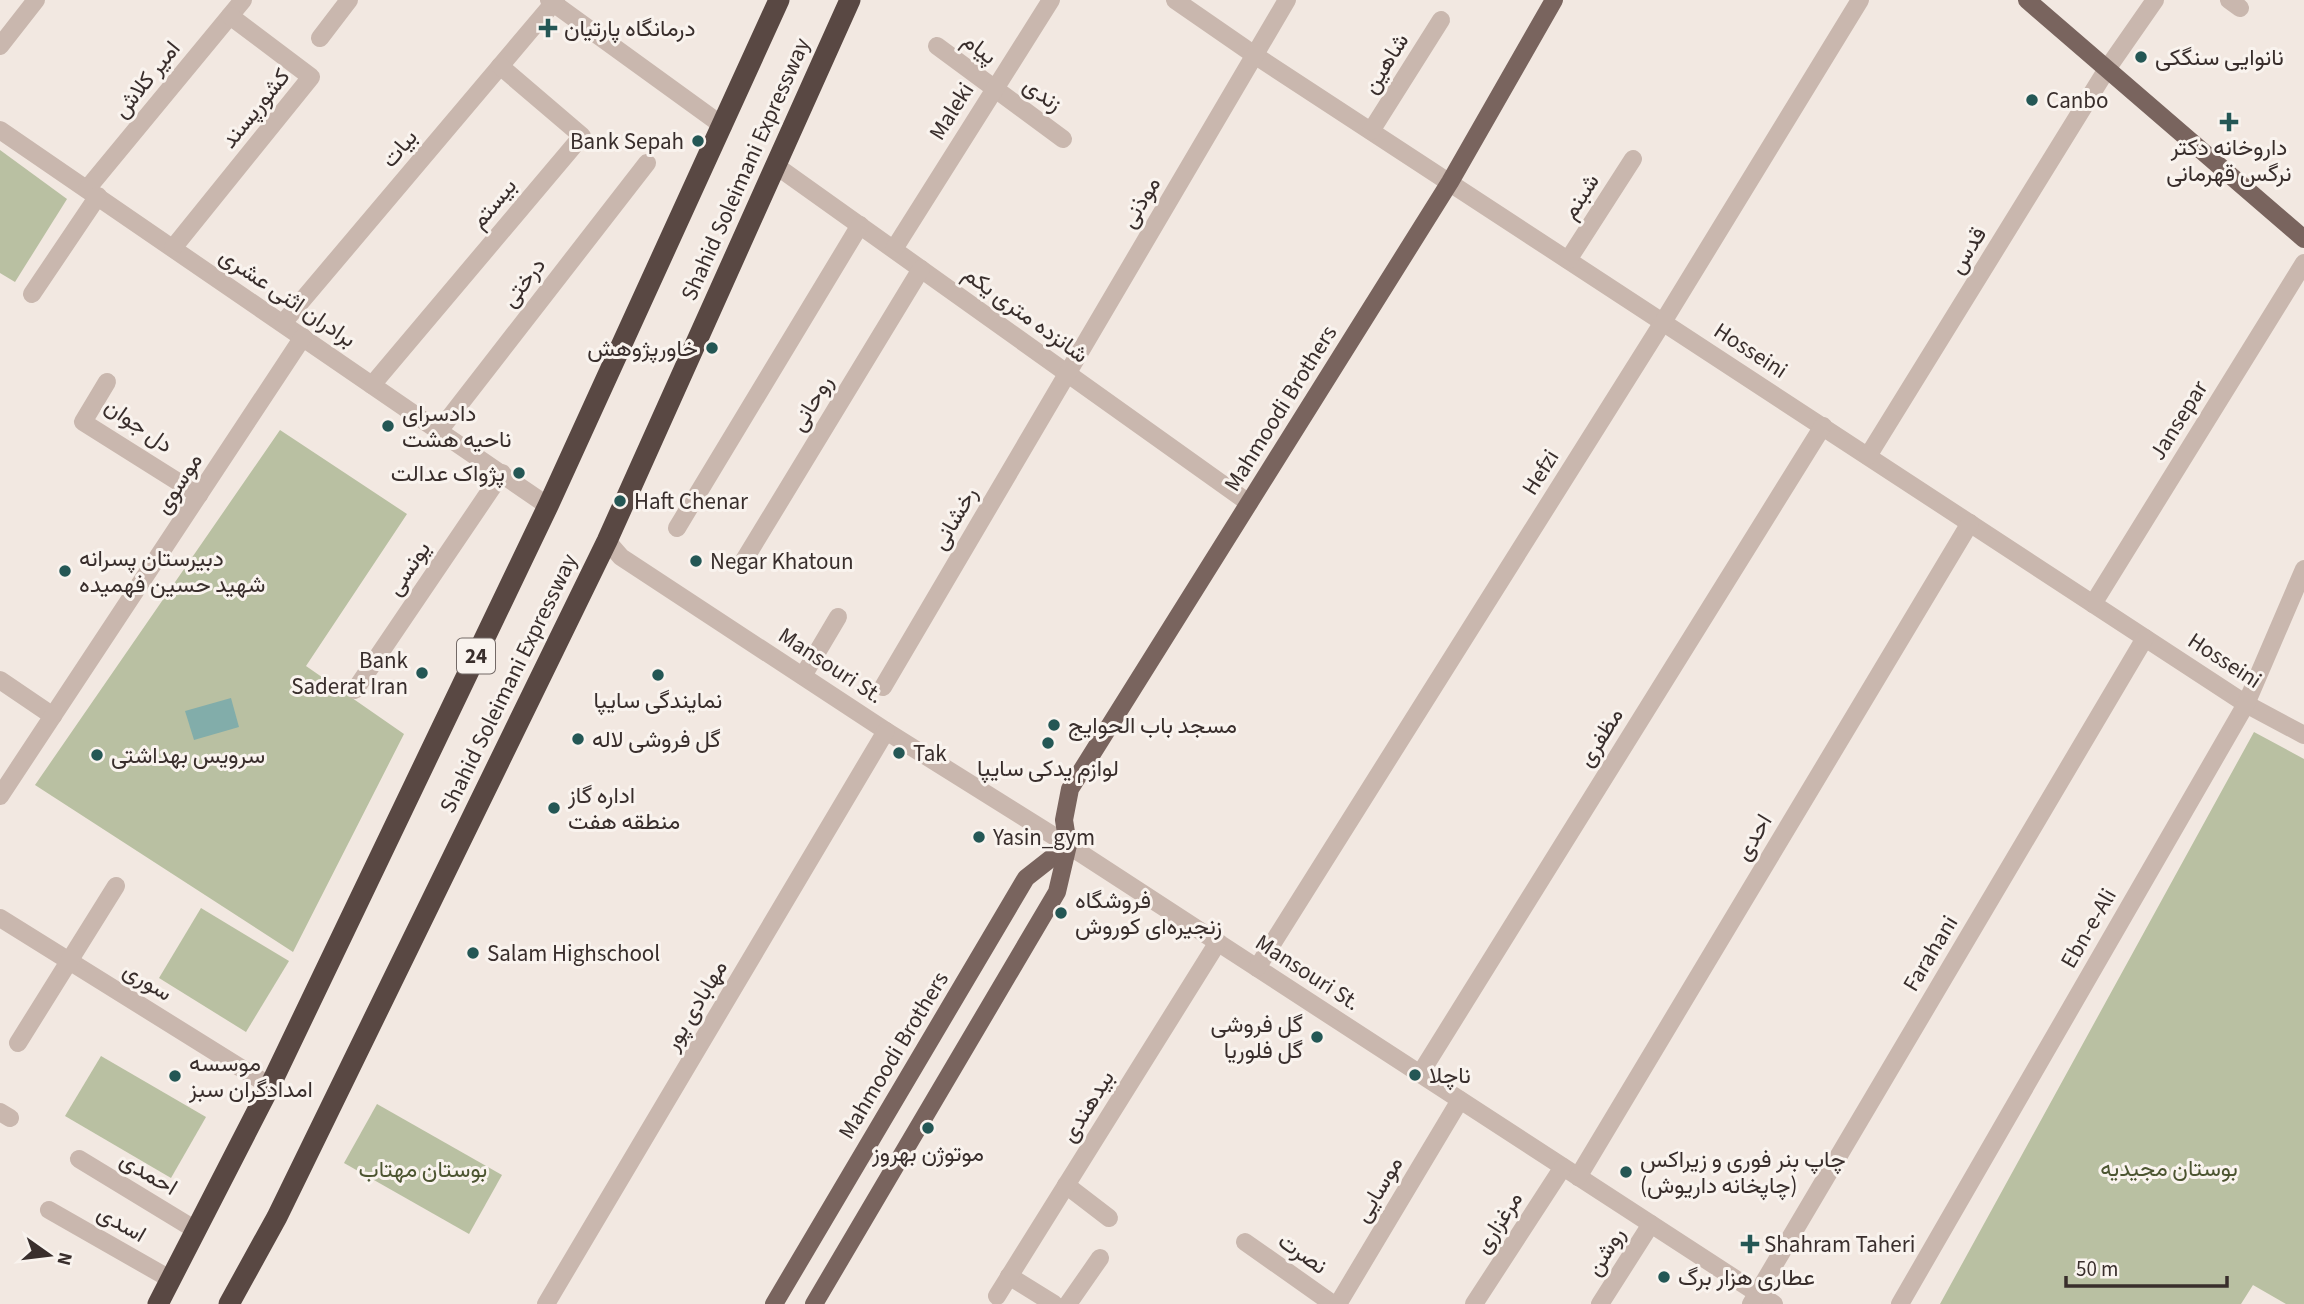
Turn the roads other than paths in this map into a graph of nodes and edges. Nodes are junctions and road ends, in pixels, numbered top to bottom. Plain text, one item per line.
1 (36, 0) edge
2 (243, 0) edge
3 (349, 0) edge
4 (779, 0) edge
5 (850, 0) edge
6 (1051, 0) edge
7 (1175, 0) edge
8 (1287, 0) edge
9 (1554, 0) edge
10 (1860, 0) edge
11 (2027, 0) edge
12 (2155, 0) edge
13 (553, 1) edge
14 (230, 16) junction
15 (1441, 20) dead end
16 (320, 38) dead end
17 (0, 46) edge
18 (937, 46) dead end
19 (1256, 56) junction
20 (500, 66) junction
21 (2107, 69) junction
22 (994, 89) junction
23 (723, 126) junction
24 (0, 130) edge
25 (1371, 131) junction
26 (1063, 139) dead end
27 (1633, 159) dead end
28 (646, 163) dead end
29 (775, 165) junction
30 (1450, 182) junction
31 (93, 193) junction
32 (860, 225) junction
33 (2304, 239) edge
34 (173, 248) junction
35 (894, 249) junction
36 (1568, 260) junction
37 (2304, 263) edge
38 (921, 269) junction
39 (32, 294) dead end
40 (1663, 322) junction
41 (283, 323) junction
42 (303, 338) junction
43 (1067, 373) junction
44 (107, 382) dead end
45 (372, 385) junction
46 (1823, 426) junction
47 (439, 431) junction
48 (1868, 456) junction
49 (502, 473) junction
50 (199, 495) junction
51 (1249, 503) junction
52 (548, 506) junction
53 (1970, 523) junction
54 (677, 528) dead end
55 (607, 541) junction
56 (743, 562) dead end
57 (2304, 569) edge
58 (2093, 604) junction
59 (838, 617) dead end
60 (2145, 638) junction
61 (803, 676) junction
62 (0, 680) edge
63 (883, 687) dead end
64 (355, 690) dead end
65 (2246, 704) junction
66 (53, 716) junction
67 (886, 732) junction
68 (2304, 735) edge
69 (0, 796) edge
70 (1068, 845) junction
71 (116, 886) dead end
72 (0, 918) edge
73 (1218, 942) junction
74 (69, 961) junction
75 (1257, 968) junction
76 (18, 1043) dead end
77 (1420, 1074) junction
78 (270, 1086) junction
79 (1460, 1100) junction
80 (79, 1159) dead end
81 (1570, 1172) junction
82 (1066, 1185) junction
83 (49, 1210) dead end
84 (1110, 1218) dead end
85 (1651, 1224) junction
86 (194, 1229) junction
87 (1245, 1242) dead end
88 (1100, 1258) dead end
89 (1009, 1276) junction
90 (170, 1279) junction
91 (997, 1296) dead end
92 (1754, 1299) edge
93 (158, 1304) edge
94 (229, 1304) edge
95 (546, 1304) edge
96 (774, 1304) edge
97 (814, 1304) edge
98 (1054, 1304) edge
99 (1068, 1304) edge
100 (1333, 1304) edge
101 (1338, 1304) edge
102 (1475, 1304) edge
103 (1600, 1304) edge
104 (1774, 1304) edge
105 (1900, 1304) edge

1 - 17 street
2 - 14 street, امیر کلاش
3 - 16 street
4 - 23 highway, 24
5 - 29 highway, Shahid Soleimani Expressway
6 - 22 street, Maleki
7 - 19 street, Hosseini
8 - 19 street, موذنی
9 - 30 main road, Mahmoodi Brothers
10 - 40 street, Hefzi
11 - 21 main road
12 - 21 street, قدس
13 - 20 street, بیات
13 - 23 street
14 - 31 street, امیر کلاش
14 - 34 street, کشورپسند
15 - 25 street, شاهین
18 - 22 street, پیام
19 - 25 street, Hosseini
19 - 43 street, موذنی
20 - 41 street, بیات
20 - 45 street, بیستم
21 - 33 main road
21 - 48 street, قدس
22 - 26 street, زندی
22 - 35 street, Maleki
23 - 52 highway, 24
24 - 31 street, برادران اثنی عشری
25 - 30 street, Hosseini
27 - 36 street, شبنم
28 - 47 street, درختی
29 - 32 street, شانزده متری یکم
29 - 55 highway, Shahid Soleimani Expressway
30 - 36 street, Hosseini
30 - 51 main road, Mahmoodi Brothers
31 - 34 street, برادران اثنی عشری
31 - 39 street, امیر کلاش
32 - 35 street, شانزده متری یکم
32 - 54 street
34 - 41 street, برادران اثنی عشری
35 - 38 street, شانزده متری یکم
36 - 40 street, Hosseini
37 - 58 street, Jansepar
38 - 43 street, شانزده متری یکم
38 - 56 street, روحانی
40 - 46 street, Hosseini
40 - 75 street, Hefzi
41 - 42 street, برادران اثنی عشری
42 - 45 street, برادران اثنی عشری
42 - 50 street, موسوی
43 - 51 street, شانزده متری یکم
43 - 63 street, رخشانی
44 - 50 street, دل جوان
45 - 47 street, برادران اثنی عشری
46 - 48 street, Hosseini
46 - 77 street, مظفری
47 - 49 street, برادران اثنی عشری
48 - 53 street, Hosseini
49 - 52 street, برادران اثنی عشری
49 - 64 street, یونسی
50 - 66 street, موسوی
51 - 70 main road, Mahmoodi Brothers
52 - 78 highway, 24
53 - 58 street, Hosseini
53 - 81 street, احدی
55 - 61 street, Mansouri St.
55 - 94 highway, Shahid Soleimani Expressway
57 - 65 street, Ebn-e-Ali
58 - 60 street, Hosseini
59 - 61 street
60 - 65 street, Hosseini
60 - 92 street, Farahani
61 - 67 street, Mansouri St.
62 - 66 street
65 - 68 street, Hosseini
65 - 105 street, Ebn-e-Ali
66 - 69 street, موسوی
67 - 70 street, Mansouri St.
67 - 95 street, مهابادی پور
70 - 73 street, Mansouri St.
70 - 96 main road, Mahmoodi Brothers
70 - 97 main road, Mahmoodi Brothers
71 - 74 street
72 - 74 street, سوری
73 - 75 street, Mansouri St.
73 - 82 street, بیدهندی
74 - 76 street
74 - 78 street, سوری
75 - 77 street, Mansouri St.
77 - 79 street, Mansouri St.
78 - 86 highway, 24
79 - 81 street, Mansouri St.
79 - 101 street, موسایی
80 - 86 street, احمدی
81 - 85 street, Mansouri St.
81 - 102 street, مرغزاری
82 - 84 street
82 - 89 street, بیدهندی
83 - 90 street, اسدی
85 - 92 street, Mansouri St.
85 - 103 street, روشن
86 - 90 highway, 24
87 - 100 street, نصرت
88 - 99 street
89 - 91 street, بیدهندی
89 - 98 street
90 - 93 highway, 24
92 - 104 street, Mansouri St.

